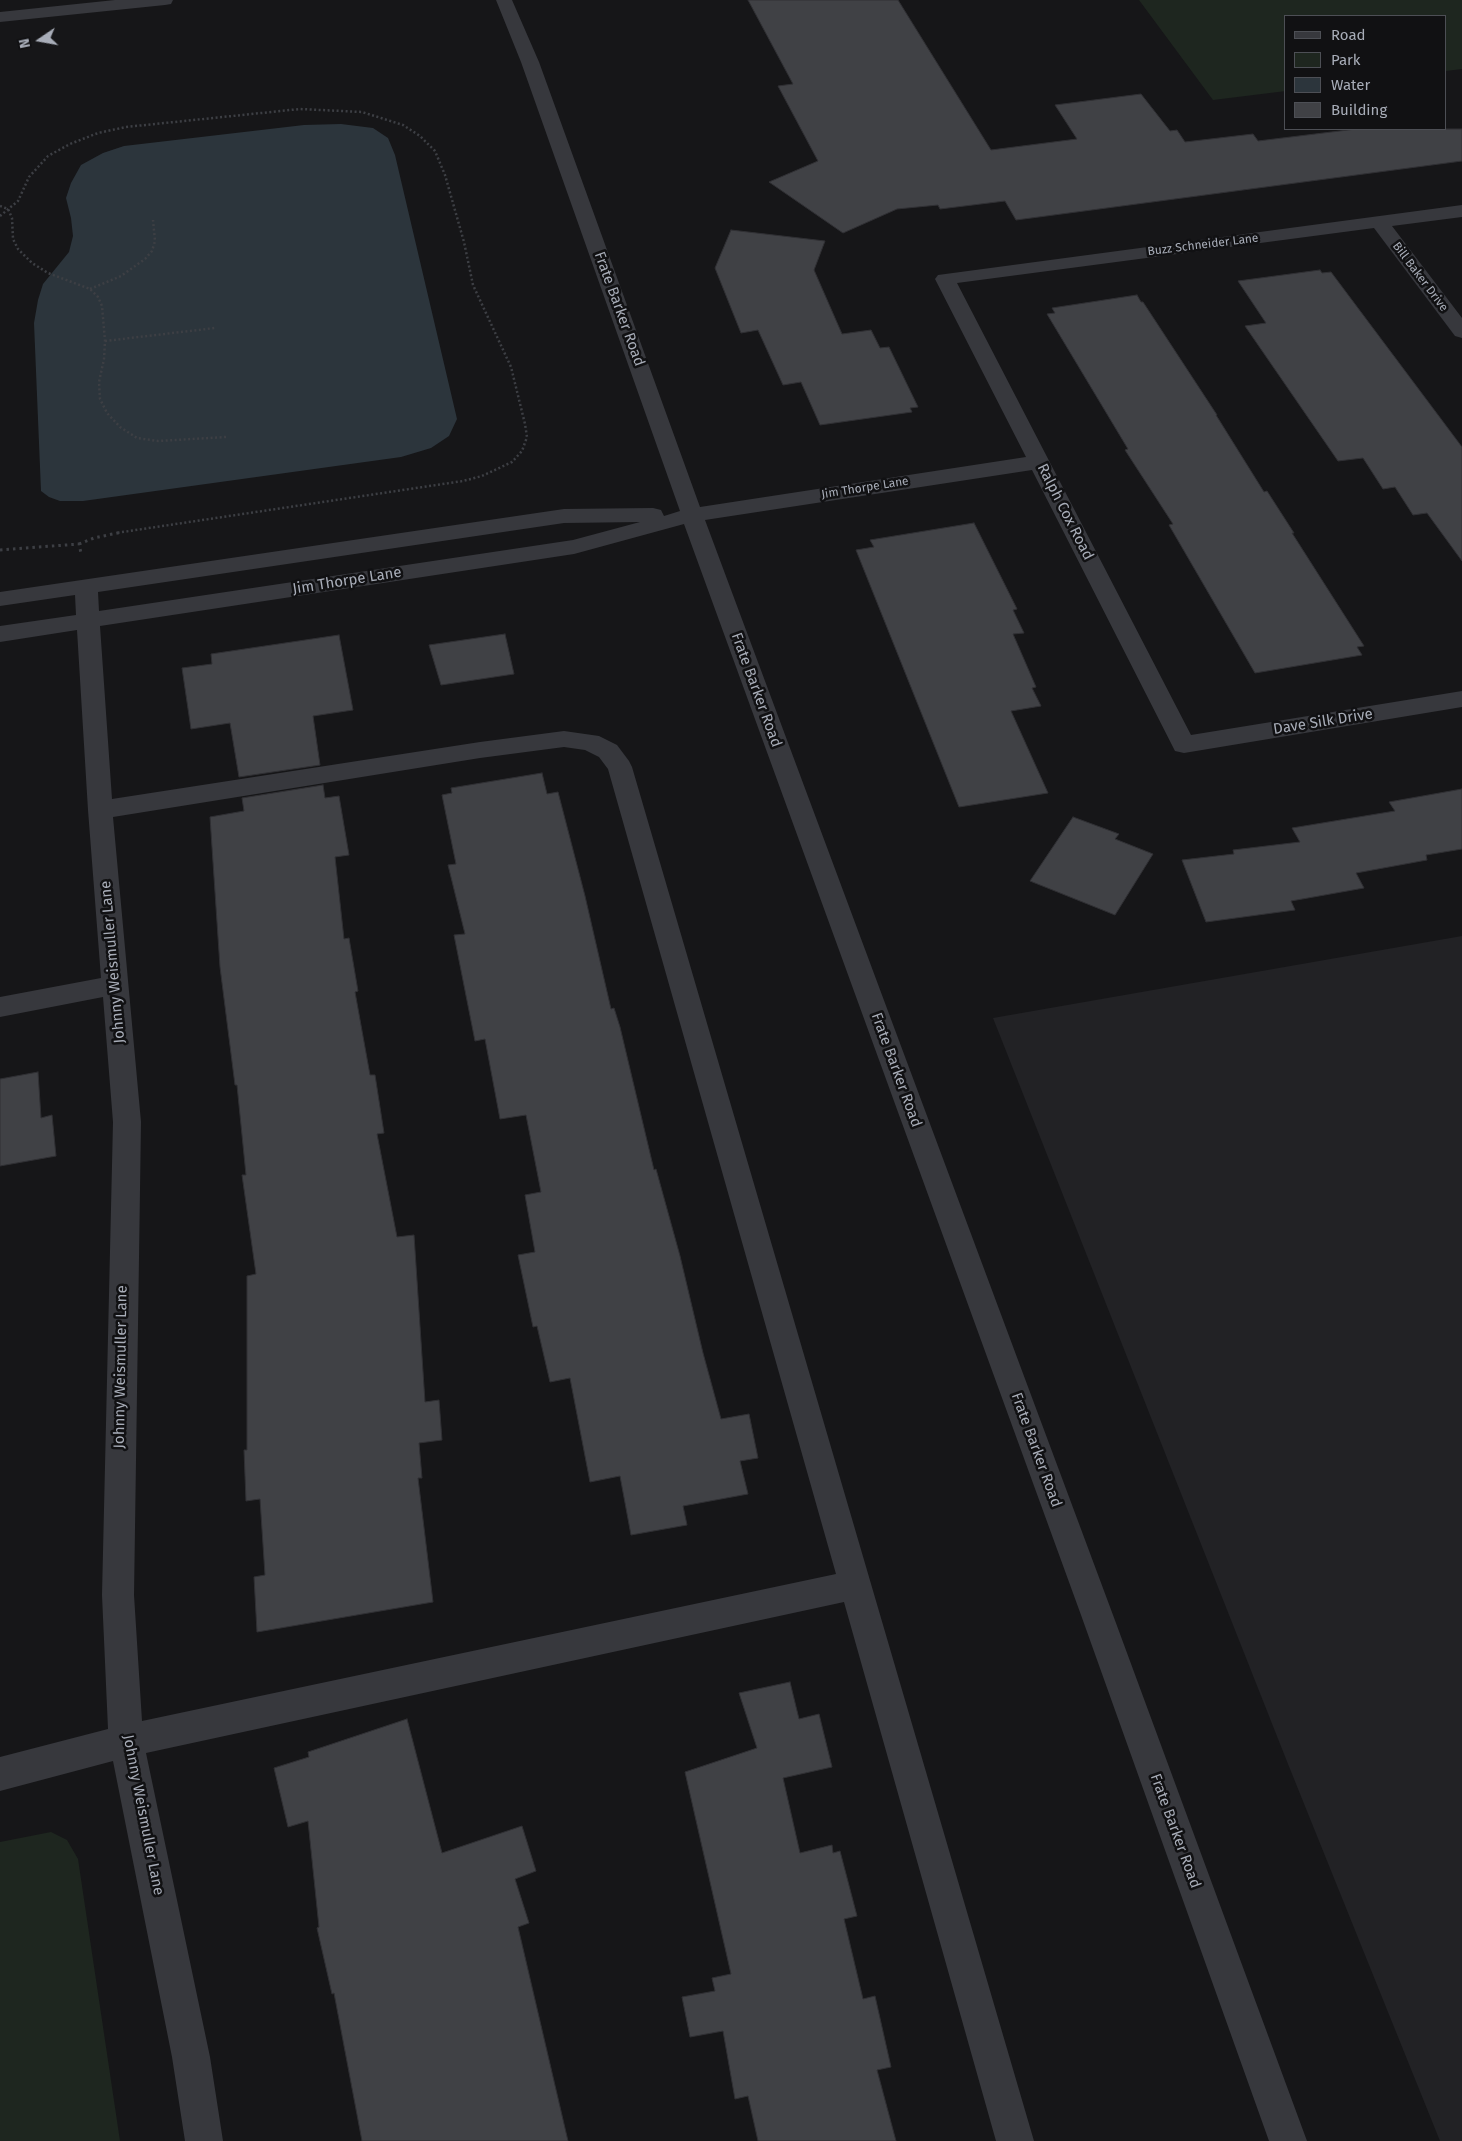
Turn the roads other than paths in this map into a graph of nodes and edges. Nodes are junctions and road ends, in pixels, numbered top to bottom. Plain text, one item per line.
1 (165, 0) edge
2 (504, 0) edge
3 (0, 18) edge
4 (1462, 211) edge
5 (1379, 222) junction
6 (945, 279) joint
7 (1462, 332) edge
8 (1039, 462) junction
9 (692, 515) junction
10 (86, 586) junction
11 (0, 599) edge
12 (88, 620) junction
13 (0, 634) edge
14 (1462, 699) edge
15 (1184, 745) joint
16 (100, 810) junction
17 (115, 986) junction
18 (0, 1007) edge
19 (855, 1585) junction
20 (126, 1741) junction
21 (0, 1774) edge
22 (204, 2141) edge
23 (1015, 2141) edge
24 (1288, 2141) edge

1 - 3 street
2 - 9 street, Frate Barker Road
4 - 5 street, Buzz Schneider Lane
5 - 6 street, Buzz Schneider Lane
5 - 7 street, Bill Baker Drive
6 - 8 street, Ralph Cox Road
8 - 9 street, Jim Thorpe Lane
8 - 15 street, Ralph Cox Road
9 - 10 street, Jim Thorpe Lane
9 - 12 street, Jim Thorpe Lane
9 - 24 street, Frate Barker Road
10 - 11 street, Jim Thorpe Lane
10 - 12 street, Johnny Weismuller Lane
12 - 13 street, Jim Thorpe Lane
12 - 16 street, Johnny Weismuller Lane
14 - 15 street, Dave Silk Drive
16 - 17 street, Johnny Weismuller Lane
16 - 19 street
17 - 18 street
17 - 20 street, Johnny Weismuller Lane
19 - 20 street
19 - 23 street
20 - 21 street
20 - 22 street, Johnny Weismuller Lane

